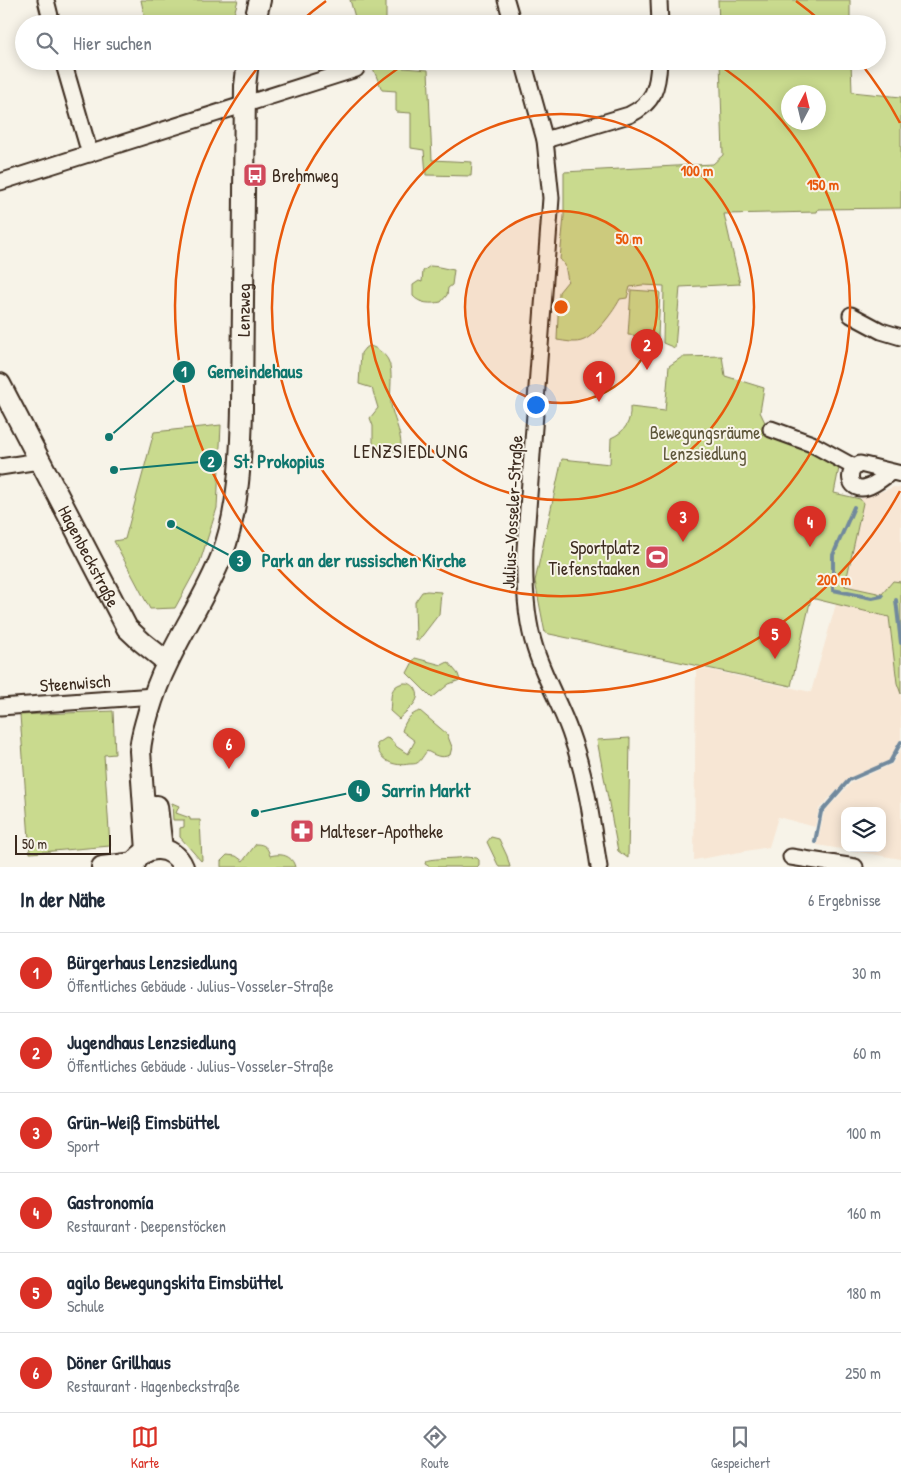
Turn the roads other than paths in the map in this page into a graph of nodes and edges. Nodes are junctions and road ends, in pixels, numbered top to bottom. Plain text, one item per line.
1 (46, 0) edge
2 (260, 0) edge
3 (506, 0) edge
4 (659, 0) edge
5 (50, 15) edge
6 (256, 15) edge
7 (510, 15) edge
8 (660, 15) edge
9 (66, 70) edge
10 (247, 70) edge
11 (353, 70) edge
12 (526, 70) edge
13 (658, 70) edge
14 (245, 104) junction
15 (545, 140) junction
16 (90, 154) junction
17 (0, 182) edge
18 (851, 315) dead end
19 (901, 337) edge
20 (0, 384) edge
21 (771, 429) dead end
22 (39, 461) junction
23 (0, 467) edge
24 (854, 467) junction
25 (896, 473) edge
26 (167, 662) junction
27 (154, 696) junction
28 (0, 707) edge
29 (791, 856) dead end
30 (144, 857) edge
31 (102, 867) edge
32 (183, 867) edge
33 (599, 867) edge
34 (855, 867) edge

1 - 5 street
2 - 6 street
3 - 7 street
4 - 8 street
9 - 16 street
10 - 14 street, Lenzweg
11 - 14 street
12 - 15 street, Julius-Vosseler-Straße
13 - 15 street
14 - 16 street
14 - 26 street, Lenzweg
15 - 33 street, Julius-Vosseler-Straße
16 - 17 street
18 - 19 street
20 - 22 street, Hagenbeckstraße
21 - 24 street
22 - 23 street
22 - 26 street, Hagenbeckstraße
24 - 25 street
24 - 25 street
26 - 27 street
27 - 28 street, Steenwisch
27 - 30 street
29 - 34 street
30 - 31 street
30 - 32 street

